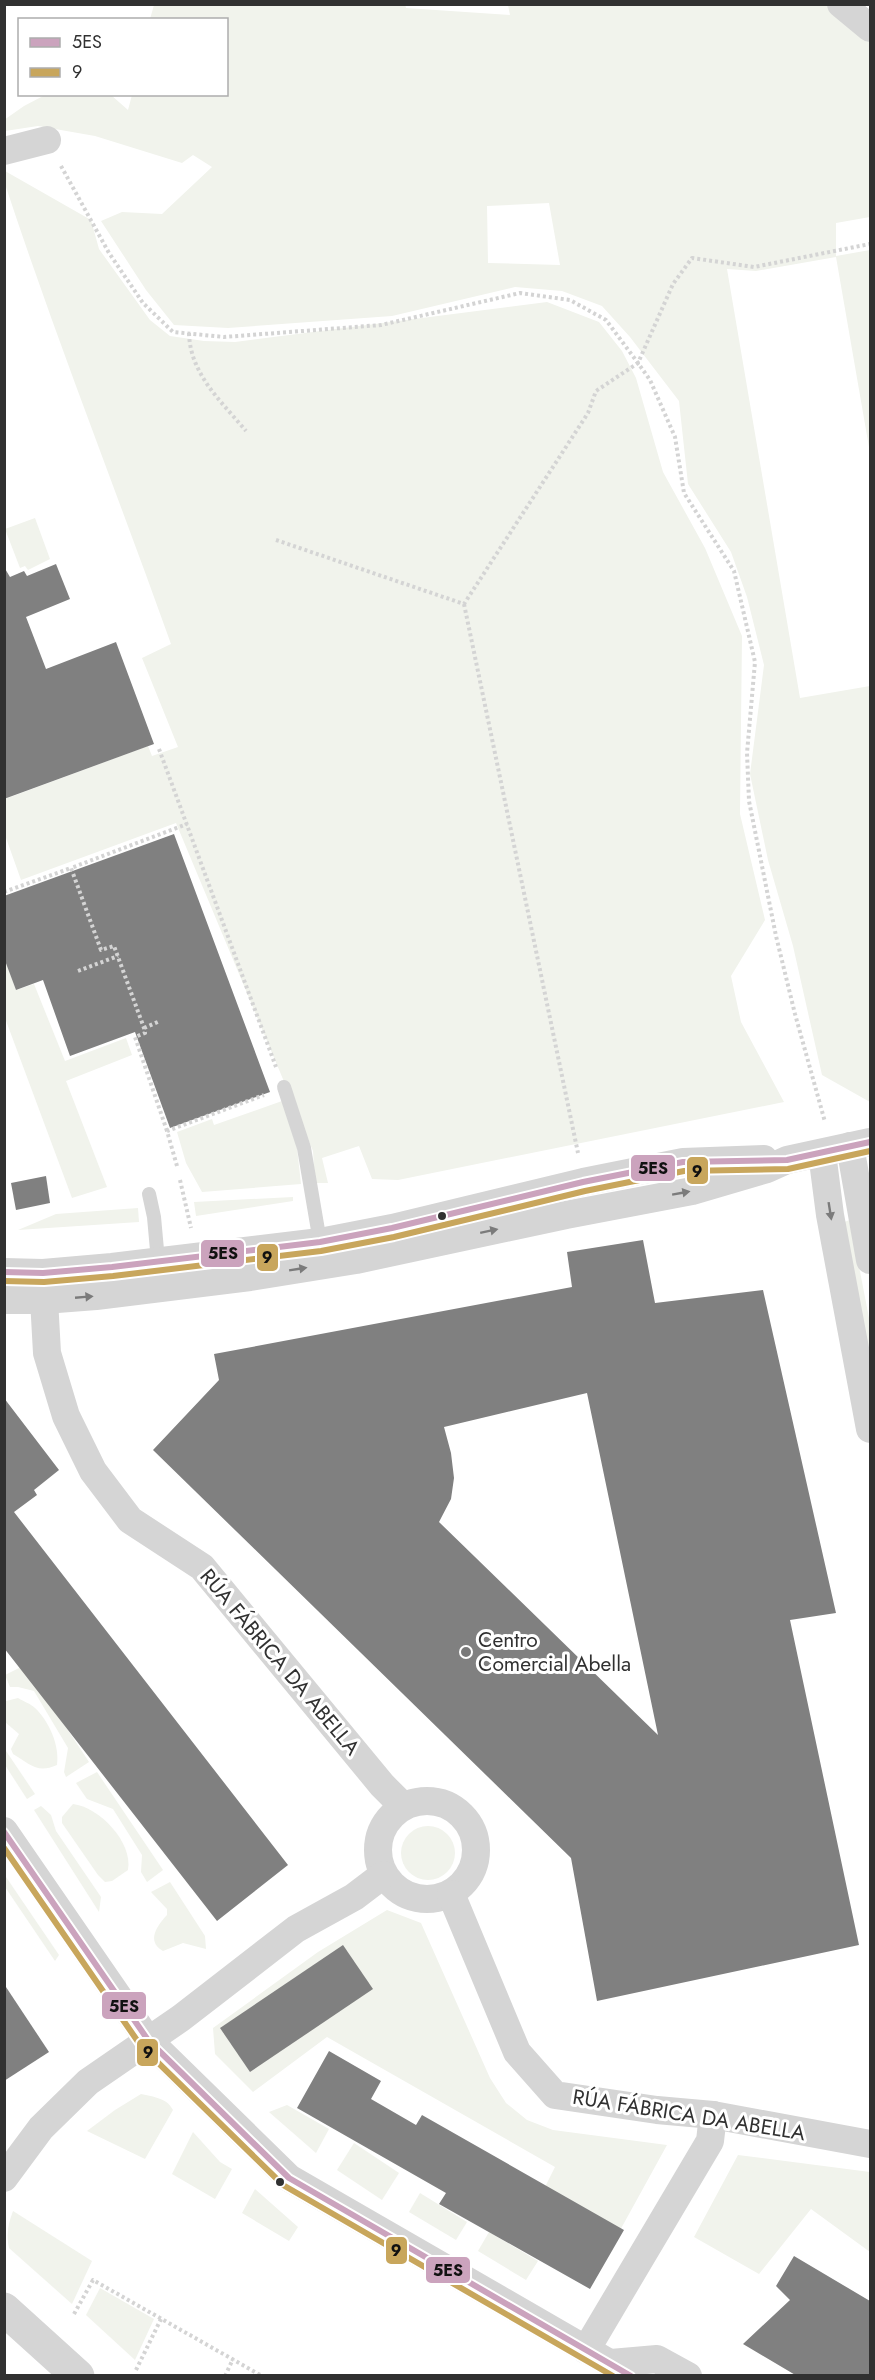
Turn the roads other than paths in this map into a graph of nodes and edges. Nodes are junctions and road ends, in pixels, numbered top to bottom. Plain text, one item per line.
1 (841, 4) edge
2 (870, 28) edge
3 (47, 140) road end
4 (4, 152) edge
5 (284, 1088) road end
6 (844, 1148) edge
7 (787, 1160) junction
8 (149, 1194) dead end
9 (320, 1242) junction
10 (870, 1260) edge
11 (158, 1261) junction
12 (4, 1272) edge
13 (44, 1287) junction
14 (4, 1300) edge
15 (870, 1430) edge
16 (403, 1806) junction
17 (4, 1831) edge
18 (383, 1875) junction
19 (451, 1894) junction
20 (148, 2040) junction
21 (713, 2115) junction
22 (870, 2144) edge
23 (4, 2178) edge
24 (4, 2309) edge
25 (586, 2350) junction
26 (622, 2369) edge
27 (78, 2376) edge
28 (688, 2376) edge

1 - 2 street
3 - 4 street
5 - 9 lane
6 - 7 street
6 - 10 street
6 -> 15 street
7 - 9 street
13 -> 7 street
8 - 11 lane
9 - 11 street
11 - 13 street
12 - 13 street
13 - 14 street
13 - 16 street, RÚA FÁBRICA DA ABELLA
16 - 18 street
16 - 19 street
17 - 20 street
18 - 19 street
18 - 20 street
19 - 21 street, RÚA FÁBRICA DA ABELLA
20 - 23 street
20 - 25 street
21 - 22 street, RÚA FÁBRICA DA ABELLA
21 - 25 street
24 - 27 street
25 - 26 street
26 - 28 street

